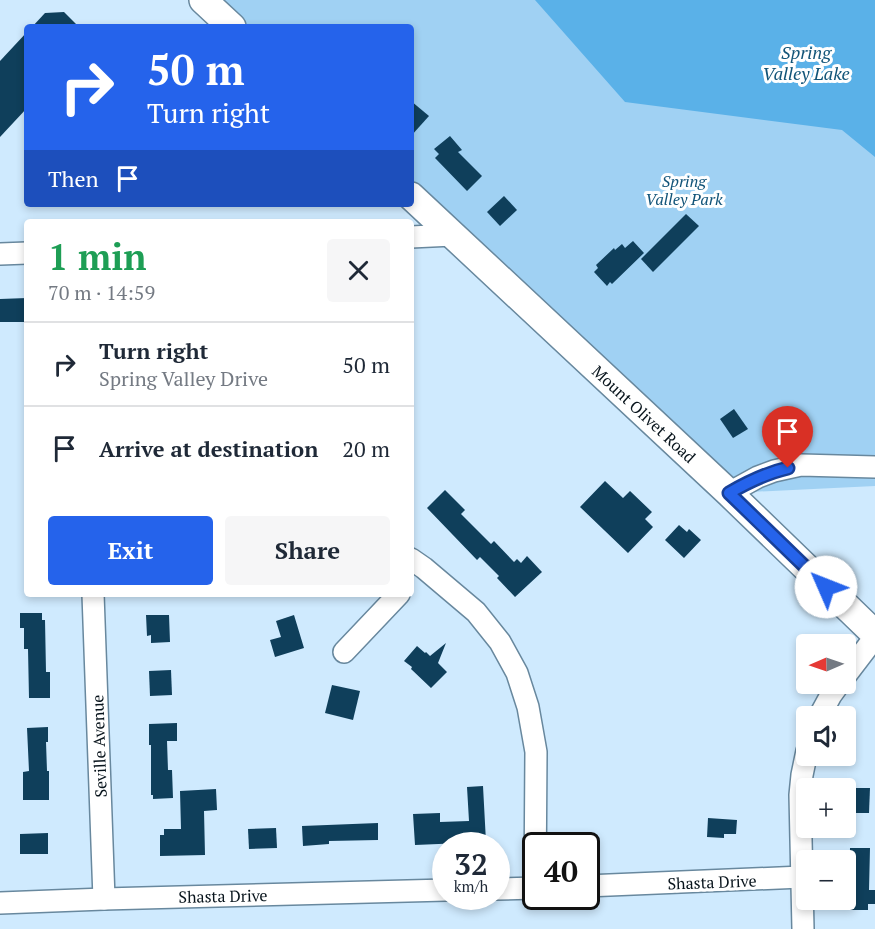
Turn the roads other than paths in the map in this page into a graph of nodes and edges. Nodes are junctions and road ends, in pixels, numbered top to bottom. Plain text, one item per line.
1 (203, 0) edge
2 (229, 24) edge
3 (414, 199) edge
4 (453, 235) junction
5 (414, 237) edge
6 (24, 253) edge
7 (0, 254) edge
8 (875, 467) edge
9 (729, 493) junction
10 (415, 570) edge
11 (93, 597) edge
12 (396, 597) edge
13 (875, 635) edge
14 (344, 652) dead end
15 (856, 661) edge
16 (804, 766) edge
17 (535, 832) edge
18 (801, 850) edge
19 (796, 878) edge
20 (600, 885) edge
21 (432, 890) edge
22 (104, 898) junction
23 (0, 903) edge
24 (803, 910) edge
25 (803, 929) edge

1 - 2 street
3 - 4 street, Mount Olivet Road
4 - 5 street
4 - 9 street, Mount Olivet Road
6 - 7 street
8 - 9 street
9 - 13 street, Mount Olivet Road
10 - 17 street
11 - 22 street, Seville Avenue
12 - 14 street
13 - 15 street
16 - 18 street
19 - 20 street, Shasta Drive
21 - 22 street, Shasta Drive
22 - 23 street, Shasta Drive
24 - 25 street

